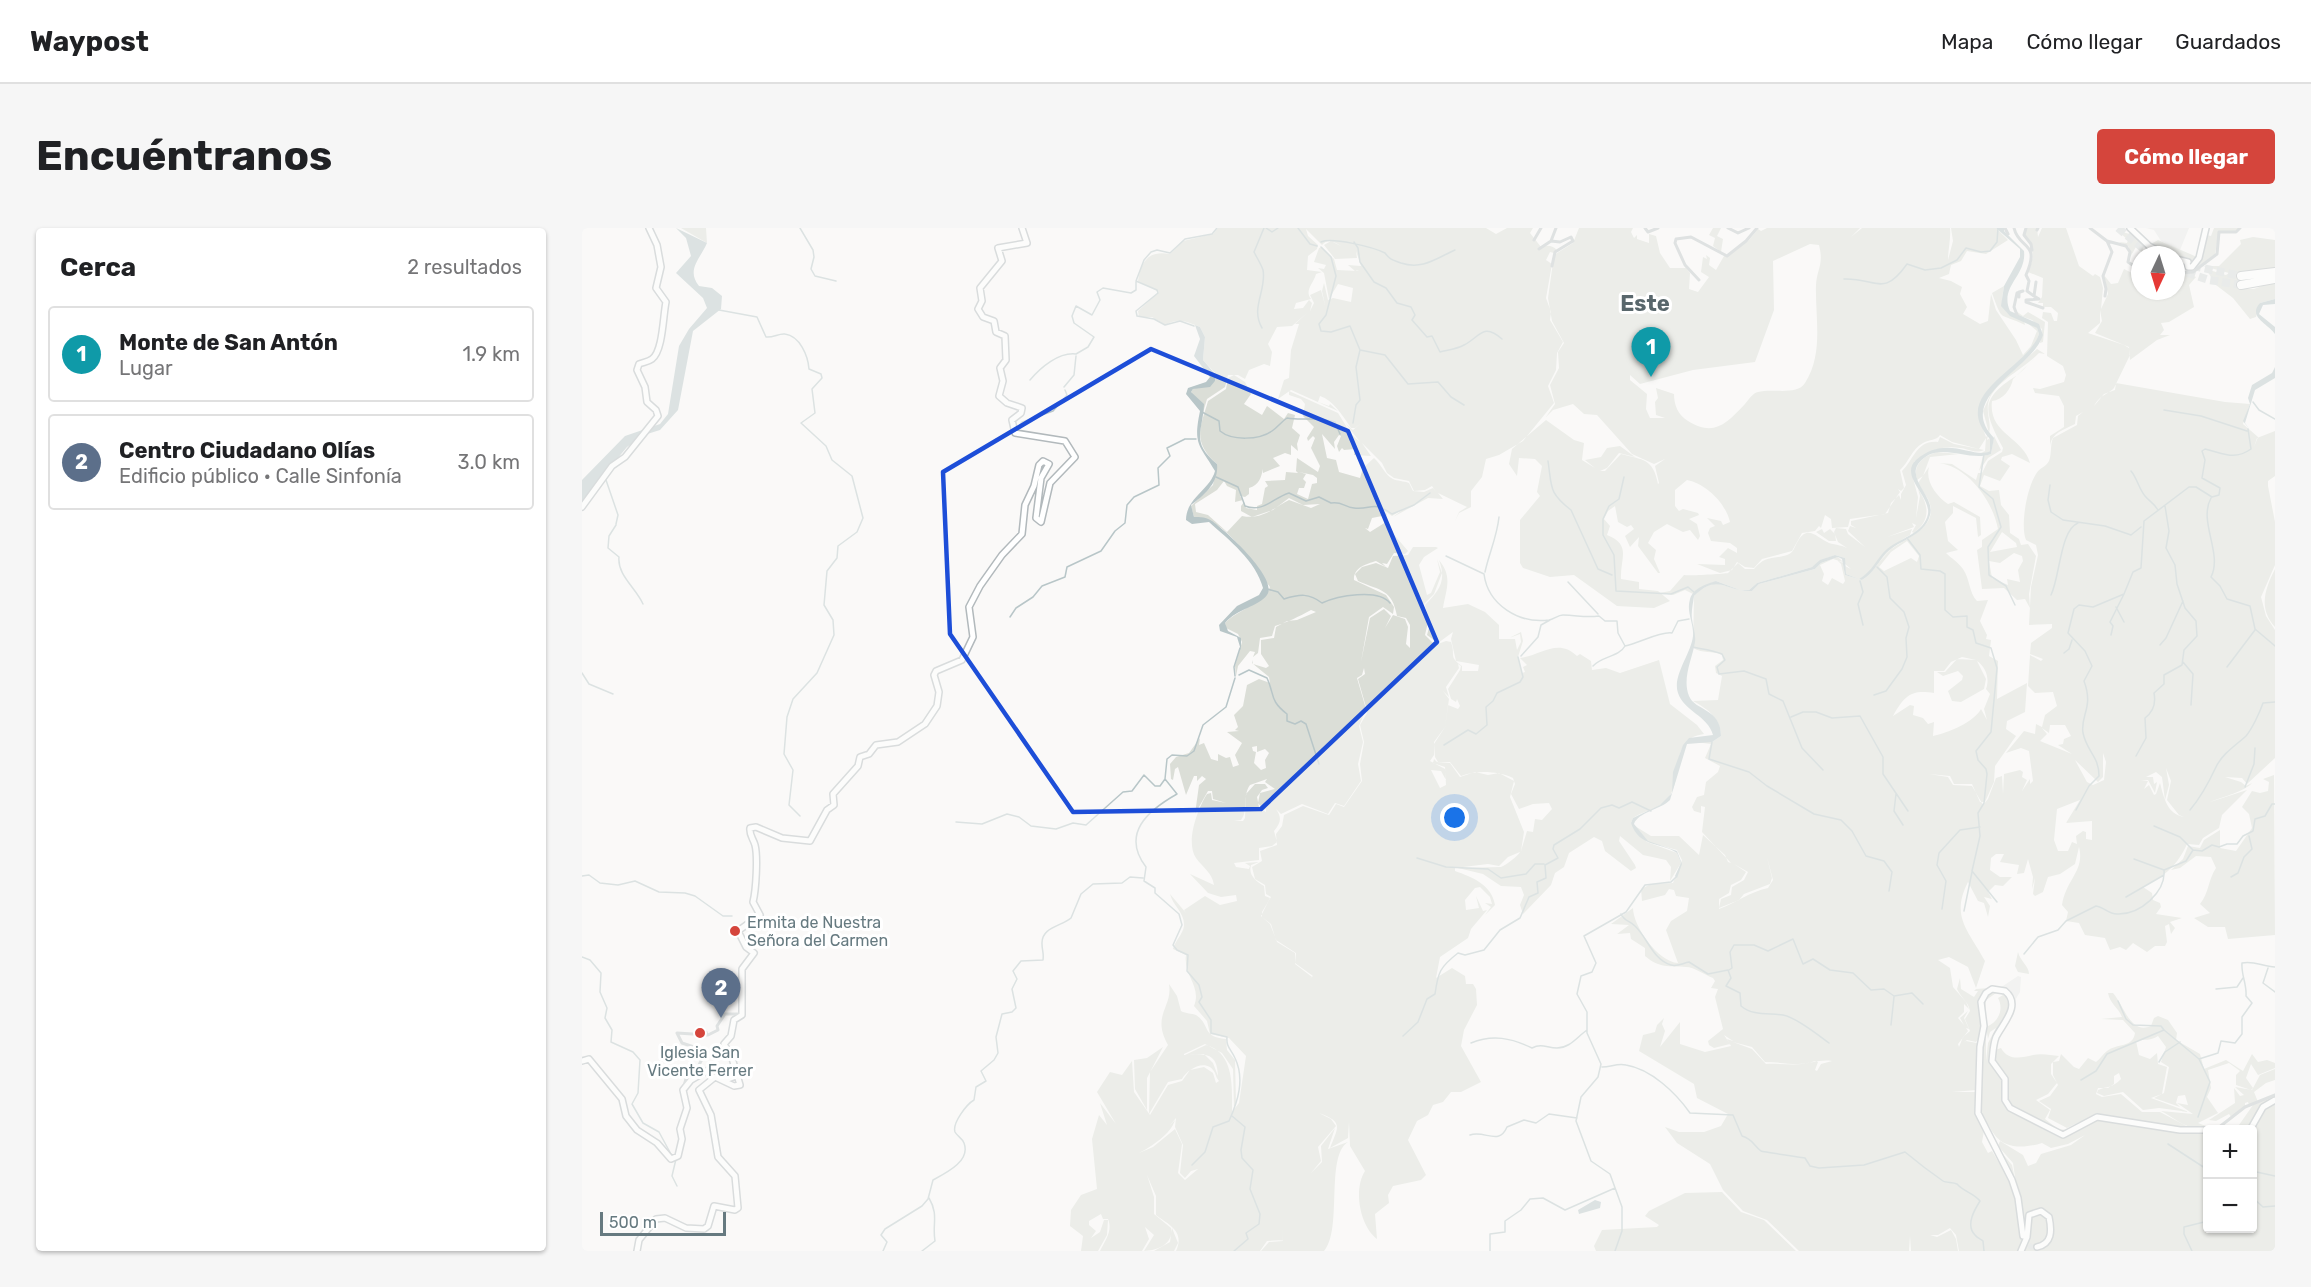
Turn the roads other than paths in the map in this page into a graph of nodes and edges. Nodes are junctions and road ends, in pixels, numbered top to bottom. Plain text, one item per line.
1 (649, 228) edge
2 (1022, 228) edge
3 (1541, 228) edge
4 (1556, 228) edge
5 (1644, 228) edge
6 (1658, 228) edge
7 (1728, 228) edge
8 (1740, 228) edge
9 (1749, 228) edge
10 (1757, 228) edge
11 (2005, 228) edge
12 (2014, 228) edge
13 (2026, 228) edge
14 (2090, 228) edge
15 (2130, 228) edge
16 (2206, 228) edge
17 (2240, 228) edge
18 (1738, 233) junction
19 (2008, 234) dead end
20 (1534, 240) dead end
21 (1551, 241) junction
22 (2107, 241) junction
23 (2149, 246) edge
24 (1539, 249) dead end
25 (2031, 258) junction
26 (2185, 262) edge
27 (2131, 264) edge
28 (2190, 264) junction
29 (1552, 266) dead end
30 (2275, 272) edge
31 (2185, 273) joint
32 (2241, 276) tunnel mouth
33 (2275, 279) edge
34 (1699, 280) dead end
35 (2036, 282) dead end
36 (2241, 285) tunnel mouth
37 (2025, 291) junction
38 (2034, 296) junction
39 (2105, 296) dead end
40 (2019, 297) dead end
41 (2043, 308) dead end
42 (2017, 315) dead end
43 (582, 507) edge
44 (743, 995) junction
45 (582, 1061) edge
46 (733, 1077) junction
47 (683, 1090) junction
48 (2275, 1095) edge
49 (2275, 1100) edge
50 (2224, 1125) edge
51 (2253, 1125) edge
52 (2203, 1129) edge
53 (2023, 1236) dead end
54 (2037, 1247) dead end
55 (637, 1251) edge
56 (2021, 1251) edge

1 - 43 main road
2 - 44 main road
3 - 20 street
4 - 21 street
5 - 6 street
7 - 18 street
8 - 18 street
9 - 18 street
10 - 34 street
11 - 19 street
12 - 25 street
13 - 25 street
14 - 22 street
15 - 23 main road
16 - 28 main road
17 - 31 street
21 - 24 street
21 - 29 street
22 - 27 street
22 - 39 street
25 - 37 street
26 - 28 main road
28 - 31 street
30 - 32 highway
33 - 36 highway
35 - 38 street
37 - 38 street
37 - 40 street
37 - 42 street
38 - 41 street
44 - 46 main road
44 - 47 street
45 - 47 main road
46 - 47 main road
46 - 55 main road
48 - 50 street
49 - 51 main road
52 - 53 main road
54 - 56 main road

